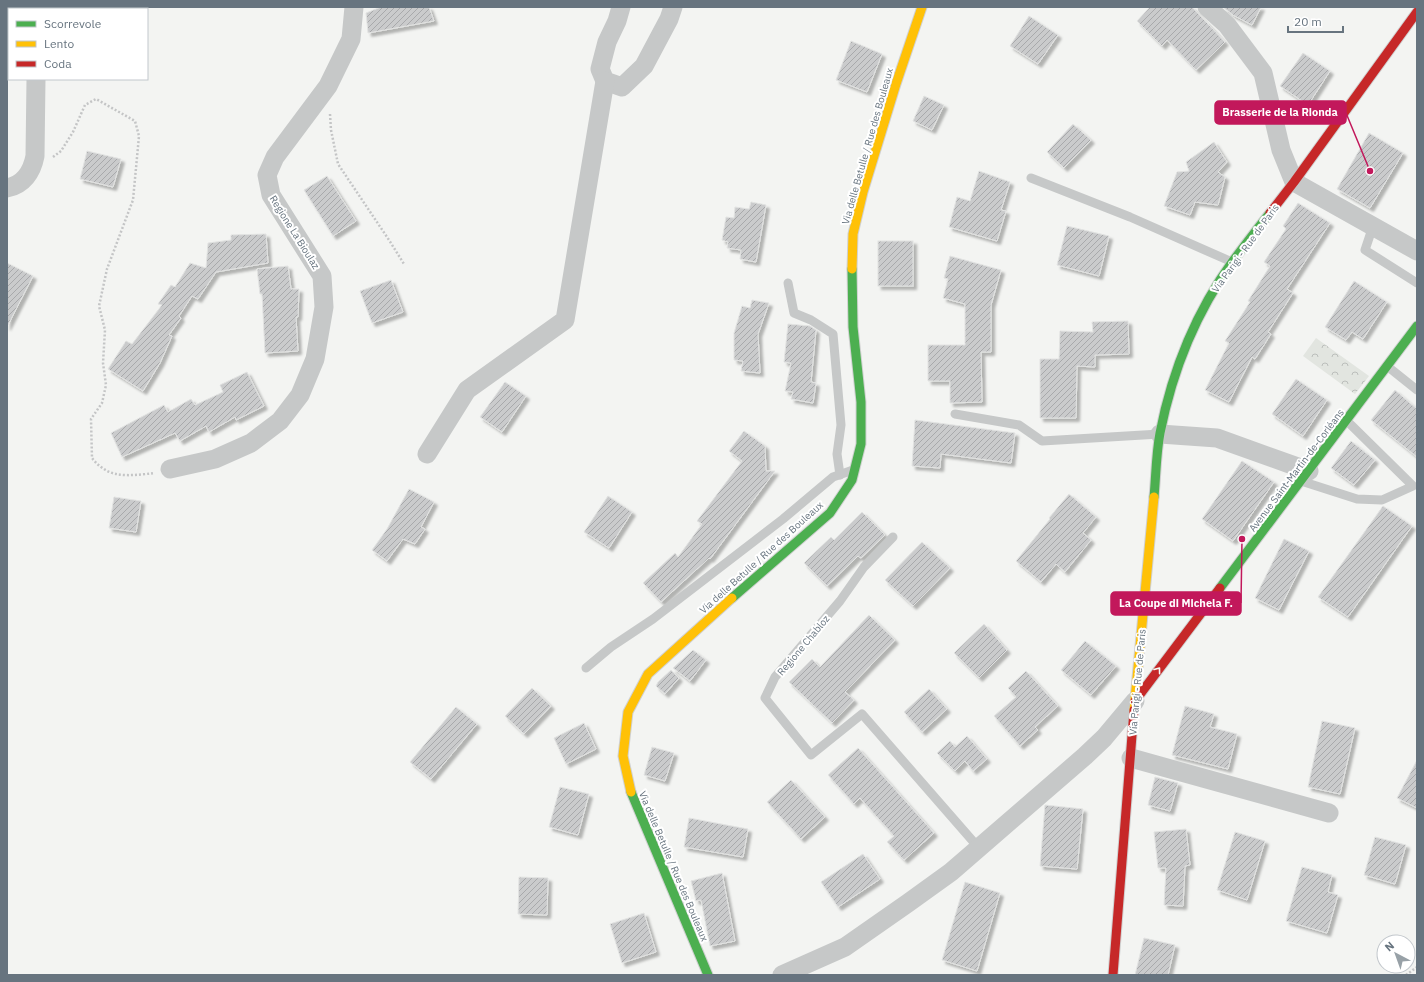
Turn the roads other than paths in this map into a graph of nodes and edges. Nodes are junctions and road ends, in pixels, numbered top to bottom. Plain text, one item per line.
1 (354, 7) edge
2 (621, 7) edge
3 (673, 7) edge
4 (922, 7) edge
5 (1207, 7) edge
6 (1417, 12) edge
7 (36, 80) edge
8 (605, 81) junction
9 (1031, 178) dead end
10 (1294, 182) junction
11 (7, 188) edge
12 (1373, 226) junction
13 (1417, 237) edge
14 (1394, 238) junction
15 (1417, 251) edge
16 (1232, 262) junction
17 (788, 283) dead end
18 (1417, 284) edge
19 (1417, 326) edge
20 (1387, 366) junction
21 (1417, 390) edge
22 (955, 414) dead end
23 (1346, 420) junction
24 (1160, 434) junction
25 (427, 454) dead end
26 (170, 469) road end
27 (854, 470) junction
28 (840, 475) junction
29 (1305, 476) junction
30 (1415, 488) edge
31 (893, 537) dead end
32 (586, 668) dead end
33 (1135, 700) junction
34 (1131, 758) junction
35 (1329, 813) dead end
36 (978, 847) junction
37 (708, 975) edge
38 (782, 975) edge
39 (1113, 975) edge

1 - 26 street, Regione La Bioulaz
2 - 8 street
3 - 8 street
4 - 27 street, Via delle Betulle / Rue des Bouleaux
5 - 10 street
6 - 10 street, Via Parigi - Rue de Paris
7 - 11 street
8 - 25 street
9 - 16 lane
10 - 12 street
10 - 16 street, Via Parigi - Rue de Paris
12 - 14 street
12 - 18 lane
13 - 14 street
14 - 15 street
16 - 24 street, Via Parigi - Rue de Paris
17 - 28 lane
19 - 20 street, Avenue Saint-Martin-de-Corléans
20 - 21 lane
20 - 23 street, Avenue Saint-Martin-de-Corléans
22 - 24 lane
23 - 29 street, Avenue Saint-Martin-de-Corléans
23 - 30 lane
24 - 29 street
24 - 33 street, Via Parigi - Rue de Paris
27 - 28 lane
27 - 37 street, Via delle Betulle / Rue des Bouleaux
28 - 32 lane
29 - 30 lane
33 -> 29 street, Avenue Saint-Martin-de-Corléans
31 - 36 lane, Regione Chabloz
33 - 34 street, Via Parigi - Rue de Paris
33 - 36 street
34 - 35 street
34 - 39 street, Via Parigi - Rue de Paris
36 - 38 street

